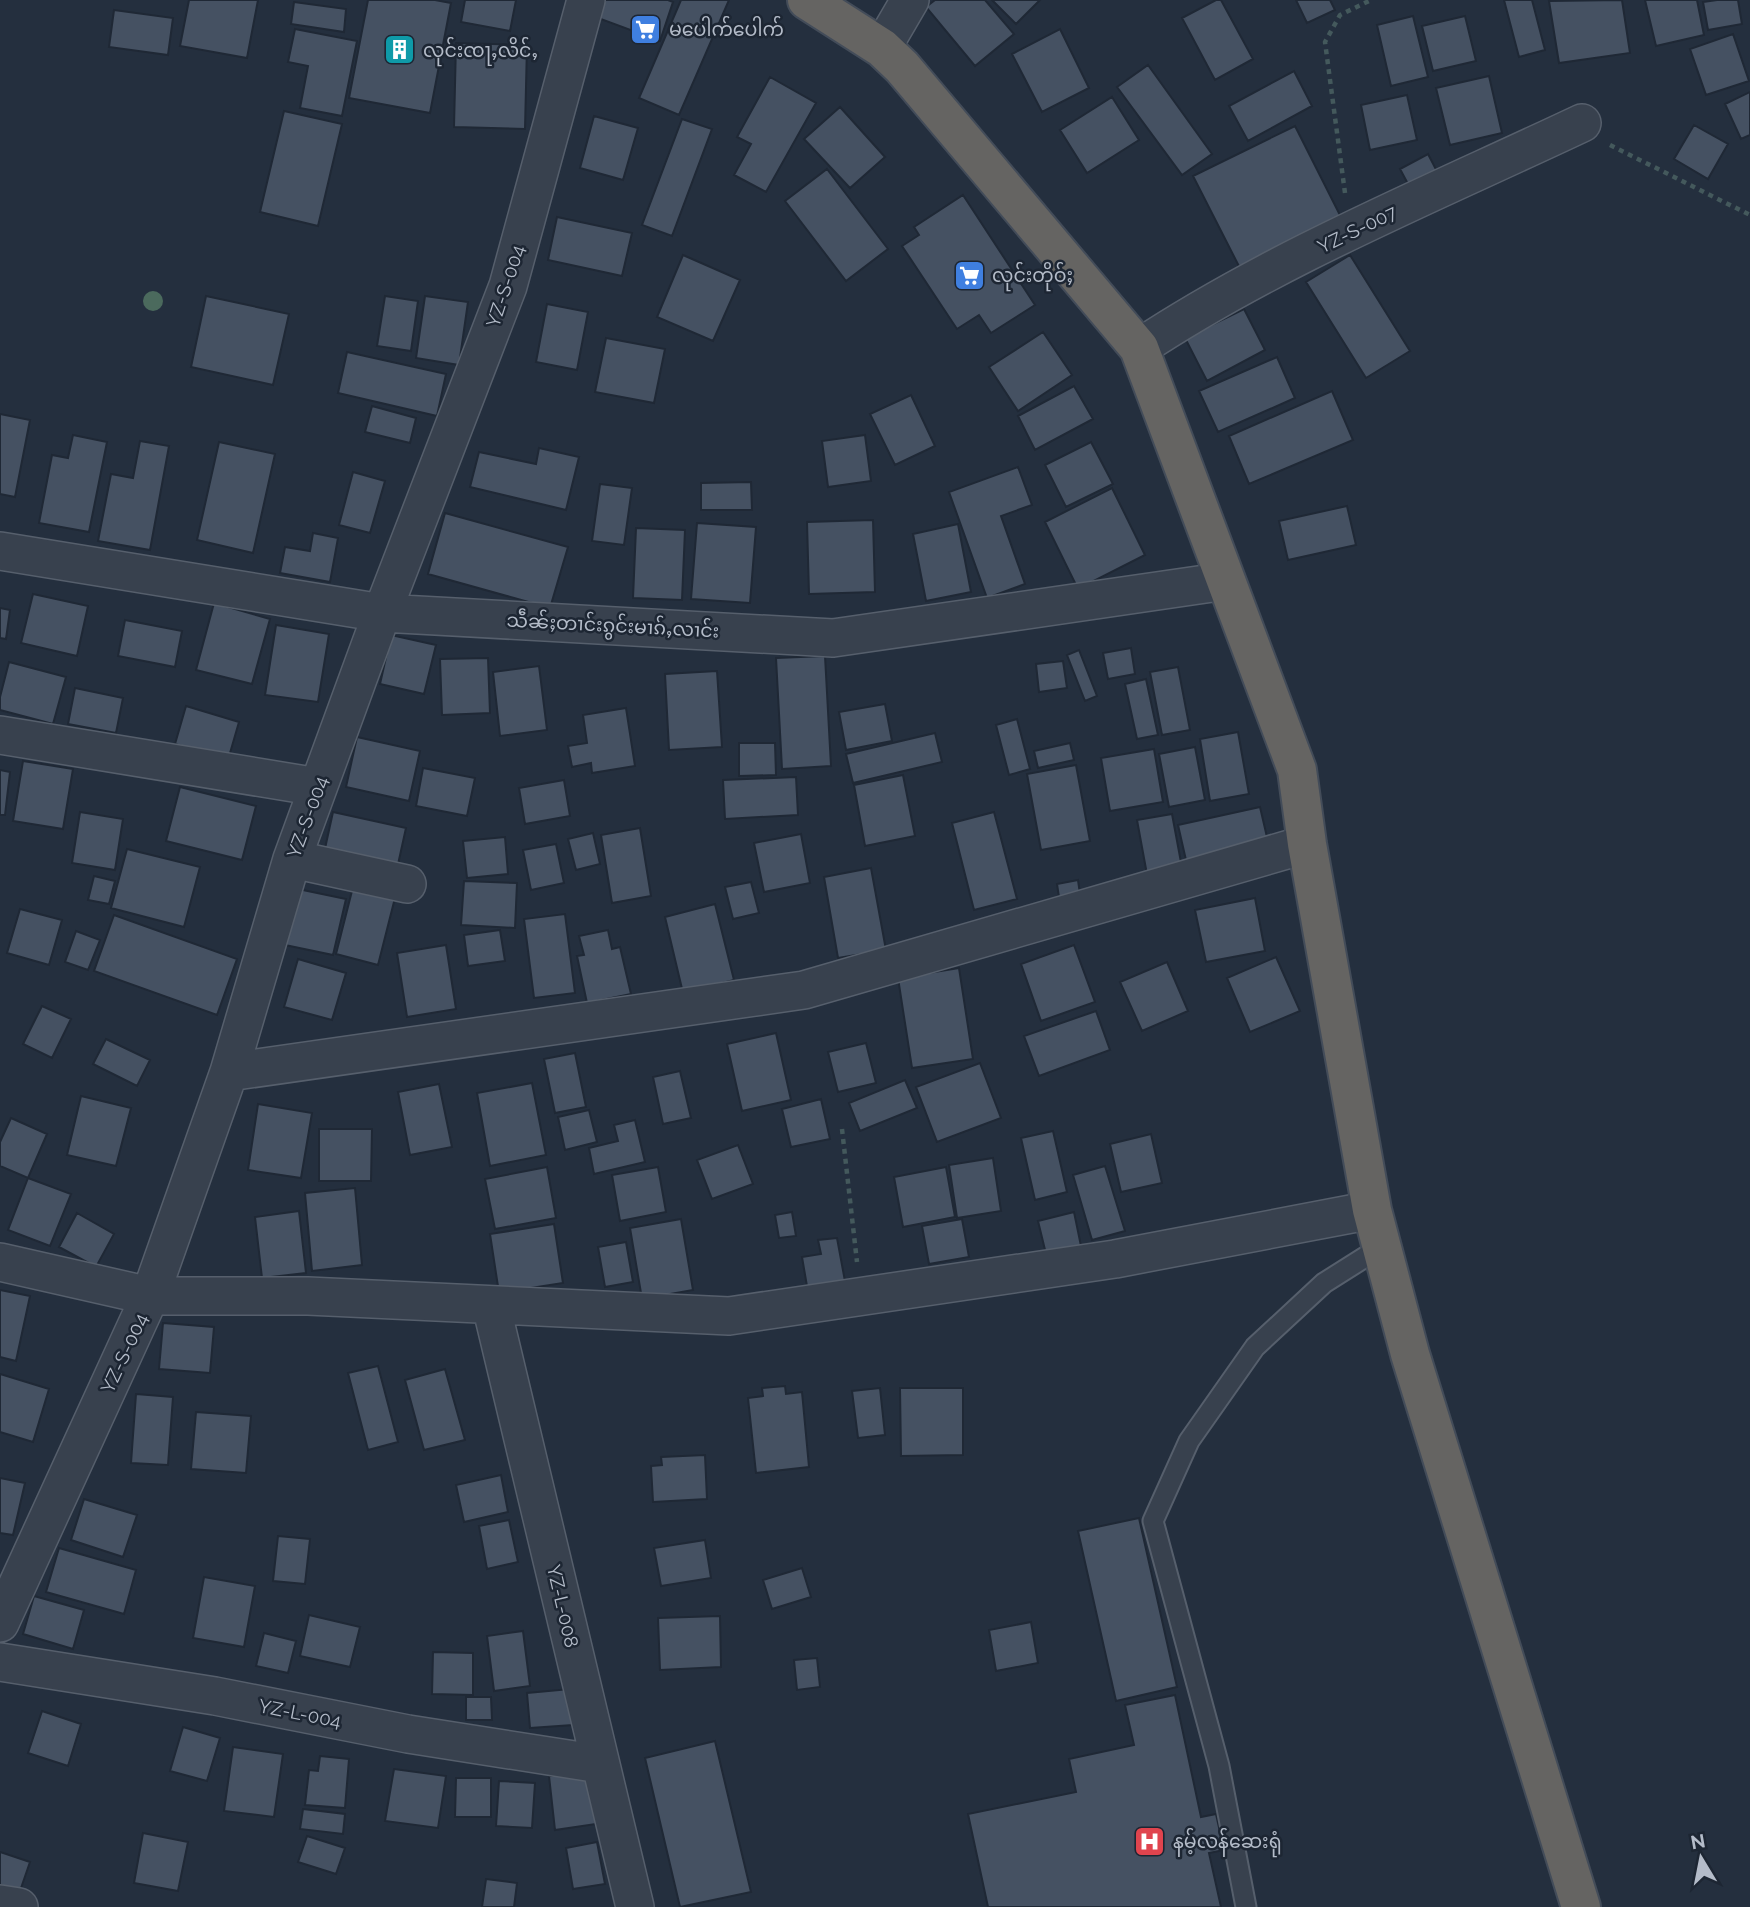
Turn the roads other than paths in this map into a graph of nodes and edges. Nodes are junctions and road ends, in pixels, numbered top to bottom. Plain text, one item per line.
1 (586, 0) edge
2 (807, 0) edge
3 (910, 0) edge
4 (882, 48) junction
5 (1582, 123) road end
6 (1139, 348) junction
7 (0, 551) edge
8 (1226, 581) junction
9 (382, 613) junction
10 (0, 734) edge
11 (318, 787) junction
12 (1307, 844) junction
13 (292, 859) junction
14 (407, 884) dead end
15 (229, 1073) junction
16 (1372, 1210) junction
17 (1381, 1247) junction
18 (0, 1262) edge
19 (150, 1296) junction
20 (491, 1305) junction
21 (0, 1623) edge
22 (0, 1662) edge
23 (600, 1763) junction
24 (0, 1904) edge
25 (19, 1907) edge
26 (635, 1907) edge
27 (1247, 1907) edge
28 (1581, 1907) edge

1 - 9 street, YZ-S-004
2 - 4 highway
3 - 4 street
4 - 6 highway
5 - 6 street, YZ-S-007
6 - 8 highway
7 - 9 street, သဵၼ်ႈတၢင်းၵွင်းမၢၵ်ႇလၢင်း
8 - 9 street, သဵၼ်ႈတၢင်းၵွင်းမၢၵ်ႇလၢင်း
8 - 12 highway
9 - 11 street, YZ-S-004
10 - 11 street
11 - 13 street, YZ-S-004
12 - 15 street
12 - 16 highway
13 - 14 street
13 - 15 street, YZ-S-004
15 - 19 street, YZ-S-004
16 - 17 highway
16 - 20 street
17 - 27 lane
17 - 28 highway
18 - 19 street
19 - 20 street
19 - 21 street, YZ-S-004
20 - 23 street, YZ-L-008
22 - 23 street, YZ-L-004
23 - 26 street, YZ-L-008
24 - 25 street

